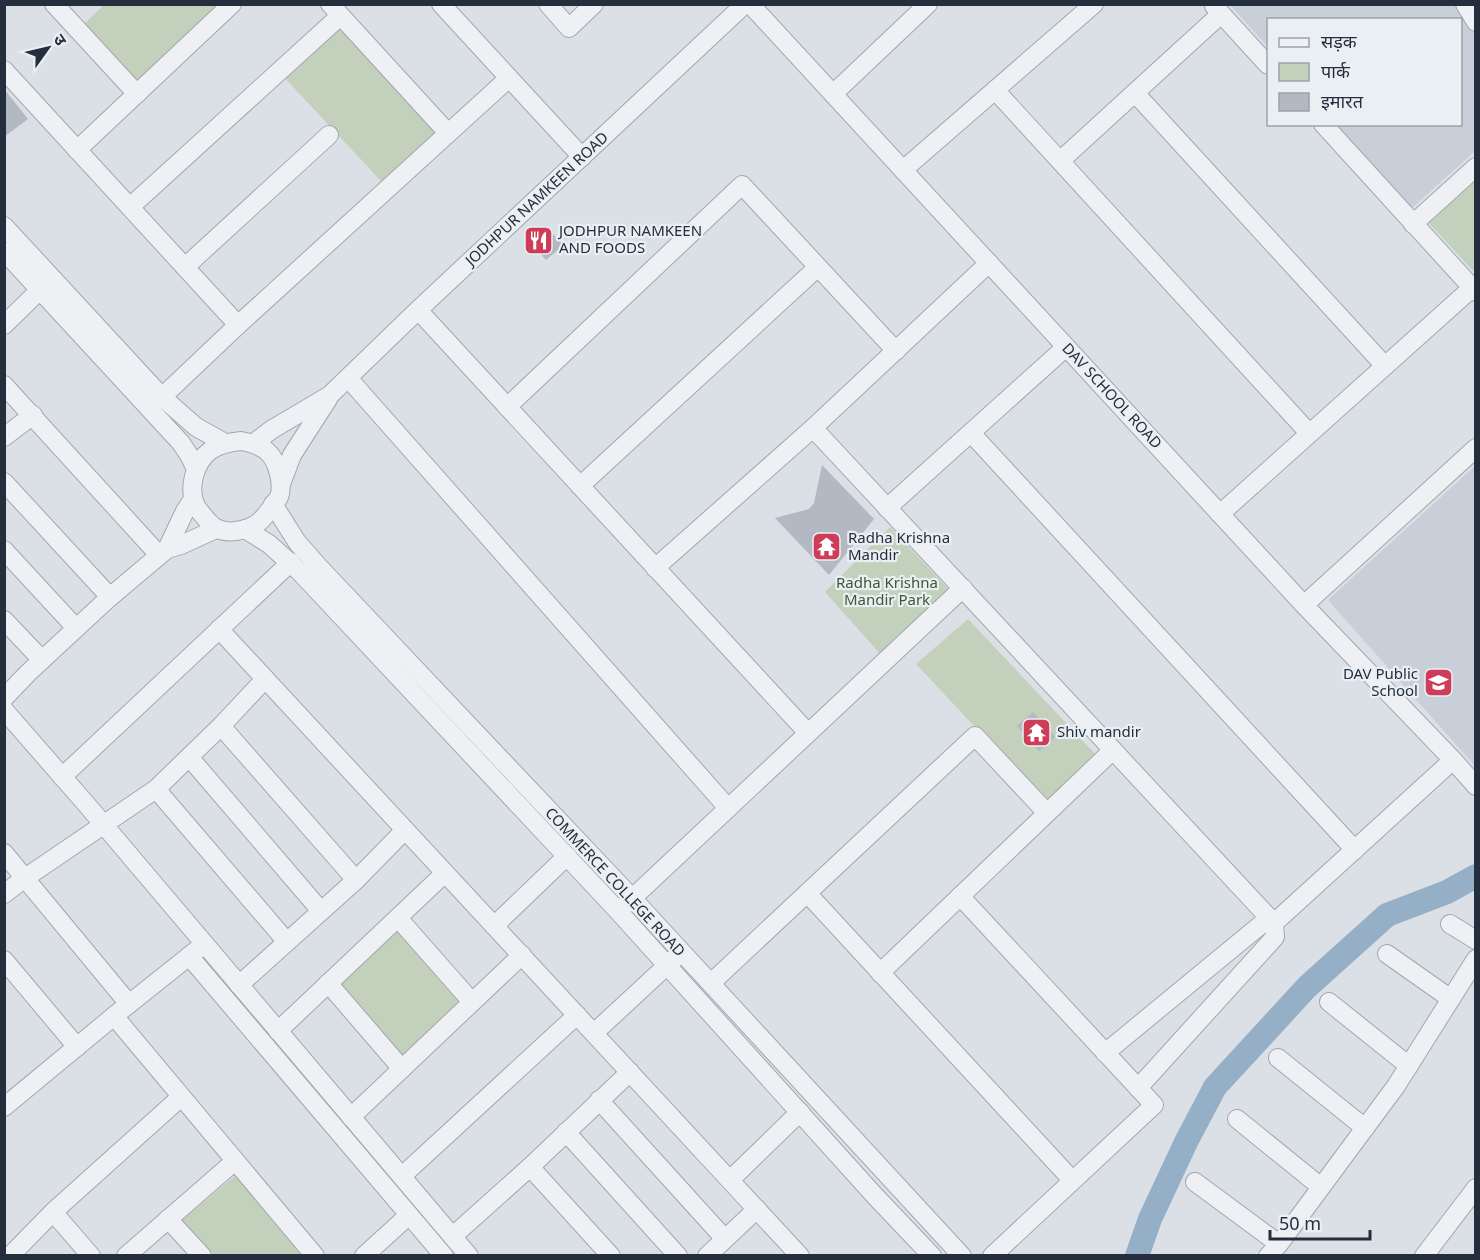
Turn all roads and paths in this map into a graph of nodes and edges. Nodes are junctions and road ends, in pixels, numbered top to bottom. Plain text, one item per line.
1 (54, 4) edge
2 (232, 4) edge
3 (441, 4) edge
4 (548, 4) edge
5 (594, 4) edge
6 (745, 4) edge
7 (750, 4) edge
8 (928, 4) edge
9 (1094, 4) edge
10 (1465, 4) edge
11 (1217, 9) edge
12 (335, 10) edge
13 (1476, 22) edge
14 (1267, 63) edge
15 (4, 70) edge
16 (509, 78) junction
17 (995, 90) junction
18 (1135, 93) junction
19 (137, 94) junction
20 (833, 94) junction
21 (1325, 126) edge
22 (448, 133) junction
23 (329, 135) dead end
24 (77, 150) junction
25 (582, 157) junction
26 (1060, 161) junction
27 (1476, 167) edge
28 (903, 170) junction
29 (130, 207) junction
30 (1413, 224) junction
31 (4, 226) edge
32 (4, 251) edge
33 (989, 264) junction
34 (185, 267) junction
35 (818, 267) junction
36 (46, 284) junction
37 (1474, 290) edge
38 (418, 310) junction
39 (4, 325) edge
40 (238, 325) junction
41 (1066, 347) junction
42 (896, 351) junction
43 (1385, 366) junction
44 (348, 378) junction
45 (4, 385) edge
46 (330, 395) junction
47 (162, 397) junction
48 (507, 407) junction
49 (33, 416) junction
50 (813, 428) junction
51 (970, 433) junction
52 (1309, 433) junction
53 (4, 437) edge
54 (225, 443) junction
55 (254, 443) junction
56 (1476, 448) edge
57 (196, 469) junction
58 (4, 482) edge
59 (281, 484) junction
60 (580, 486) junction
61 (193, 499) junction
62 (273, 504) junction
63 (887, 508) junction
64 (1220, 514) junction
65 (216, 529) junction
66 (245, 529) junction
67 (4, 550) edge
68 (163, 552) junction
69 (291, 562) junction
70 (655, 568) junction
71 (963, 588) junction
72 (110, 597) junction
73 (1304, 605) junction
74 (4, 620) edge
75 (76, 628) junction
76 (219, 629) junction
77 (42, 660) junction
78 (265, 679) junction
79 (5, 699) edge
80 (221, 726) junction
81 (808, 733) junction
82 (1113, 750) junction
83 (189, 757) junction
84 (1453, 760) junction
85 (62, 777) junction
86 (1476, 786) edge
87 (156, 789) junction
88 (728, 808) junction
89 (1047, 813) junction
90 (104, 825) junction
91 (405, 830) junction
92 (1355, 849) junction
93 (4, 853) edge
94 (567, 856) junction
95 (445, 873) junction
96 (25, 878) junction
97 (356, 880) junction
98 (807, 893) junction
99 (4, 894) edge
100 (960, 896) junction
101 (632, 898) junction
102 (321, 911) junction
103 (618, 911) junction
104 (398, 918) junction
105 (1271, 920) junction
106 (1450, 924) dead end
107 (494, 926) junction
108 (1476, 940) edge
109 (287, 942) junction
110 (204, 944) junction
111 (681, 952) junction
112 (1387, 954) dead end
113 (522, 955) junction
114 (189, 956) junction
115 (1476, 959) edge
116 (4, 960) edge
117 (667, 965) junction
118 (880, 973) junction
119 (711, 983) junction
120 (328, 984) junction
121 (239, 985) junction
122 (1451, 999) junction
123 (472, 1002) junction
124 (1329, 1002) dead end
125 (129, 1004) junction
126 (577, 1015) junction
127 (114, 1016) junction
128 (278, 1031) junction
129 (594, 1034) junction
130 (77, 1047) junction
131 (1105, 1053) junction
132 (1278, 1058) dead end
133 (1409, 1066) junction
134 (402, 1069) junction
135 (630, 1072) junction
136 (1138, 1088) junction
137 (181, 1097) junction
138 (599, 1100) junction
139 (6, 1102) edge
140 (800, 1112) junction
141 (351, 1117) junction
142 (1237, 1119) dead end
143 (1365, 1128) junction
144 (566, 1132) junction
145 (235, 1161) junction
146 (530, 1167) junction
147 (402, 1176) junction
148 (730, 1180) junction
149 (1072, 1180) junction
150 (1195, 1182) dead end
151 (1321, 1187) junction
152 (1476, 1188) edge
153 (757, 1209) junction
154 (53, 1212) junction
155 (409, 1215) junction
156 (168, 1219) junction
157 (453, 1236) junction
158 (725, 1239) junction
159 (1273, 1250) edge
160 (789, 1252) edge
161 (10, 1256) edge
162 (91, 1256) edge
163 (126, 1256) edge
164 (202, 1256) edge
165 (315, 1256) edge
166 (364, 1256) edge
167 (444, 1256) edge
168 (469, 1256) edge
169 (611, 1256) edge
170 (678, 1256) edge
171 (707, 1256) edge
172 (932, 1256) edge
173 (962, 1256) edge
174 (992, 1256) edge
175 (1424, 1256) edge

1 - 19 street
2 - 19 street
3 - 16 street
4 - 5 street
6 - 25 street, JODHPUR NAMKEEN ROAD
7 - 20 street, DAV SCHOOL ROAD
8 - 20 street
9 - 17 street
10 - 13 street
11 - 14 street
11 - 18 street
12 - 22 street
12 - 29 street
15 - 24 street
16 - 22 street
16 - 25 street
17 - 26 street
17 - 28 street
18 - 26 street
18 - 43 street
19 - 24 street
20 - 28 street, DAV SCHOOL ROAD
21 - 30 street
22 - 40 street
23 - 34 street
24 - 29 street
25 - 38 street, JODHPUR NAMKEEN ROAD
26 - 52 street
27 - 30 street
28 - 33 street, DAV SCHOOL ROAD
29 - 34 street
30 - 37 street
31 - 36 street
32 - 36 street
33 - 41 street, DAV SCHOOL ROAD
33 - 42 street
34 - 40 street
35 - 42 street
35 - 48 street
35 - 60 street
36 - 39 street
36 - 47 street
36 - 57 street
37 - 43 street
38 - 44 street, JODHPUR NAMKEEN ROAD
38 - 48 street
40 - 47 street
41 - 51 street
41 - 64 street, DAV SCHOOL ROAD
42 - 50 street
43 - 52 street
44 - 46 street, JODHPUR NAMKEEN ROAD
44 - 88 street
45 - 49 street
46 - 55 street
46 - 59 street
47 - 54 street
48 - 60 street
49 - 53 street
49 - 68 street
50 - 63 street
50 - 70 street
51 - 63 street
51 - 92 street
52 - 64 street
54 - 55 street
54 - 57 street
55 - 59 street
56 - 73 street
57 - 61 street
58 - 72 street
59 - 62 street
60 - 70 street
61 - 65 street
61 - 68 street
62 - 66 street
62 - 101 street, COMMERCE COLLEGE ROAD
63 - 71 street
64 - 73 street, DAV SCHOOL ROAD
65 - 66 street
65 - 68 street
66 - 69 street
67 - 75 street
68 - 72 street
69 - 76 street
69 - 94 street
70 - 81 street
71 - 81 street
71 - 82 street
72 - 75 street
73 - 84 street, DAV SCHOOL ROAD
74 - 77 street
75 - 77 street
76 - 78 street
76 - 85 street
77 - 79 street
78 - 80 street
78 - 91 street
79 - 85 street
80 - 83 street
80 - 97 street
81 - 88 street
82 - 89 street
82 - 105 street
83 - 87 street
83 - 102 street
84 - 86 street, DAV SCHOOL ROAD
84 - 92 street
85 - 90 street
87 - 90 street
87 - 109 street
88 - 101 street
89 - 98 street
89 - 100 street
90 - 96 street
90 - 110 street
91 - 95 street
91 - 97 street
92 - 105 street
93 - 96 street
94 - 103 street
94 - 107 street
95 - 104 street
95 - 107 street
96 - 99 street
96 - 125 street
97 - 102 street
98 - 118 street
98 - 119 street
100 - 118 street
100 - 131 street
101 - 103 street
101 - 111 street, COMMERCE COLLEGE ROAD
102 - 109 street
103 - 117 street
104 - 120 street
104 - 123 street
105 - 131 street
105 - 136 street
106 - 108 street
107 - 113 street
109 - 121 street
110 - 114 street
110 - 121 street
111 - 117 street
111 - 119 street, COMMERCE COLLEGE ROAD
112 - 122 street
113 - 123 street
113 - 126 street
114 - 125 street
114 - 155 street
115 - 122 street
116 - 130 street
117 - 129 street
117 - 140 street
118 - 149 street
119 - 173 street, COMMERCE COLLEGE ROAD
120 - 128 street
120 - 134 street
121 - 128 street
122 - 133 street
123 - 134 street
124 - 133 street
125 - 127 street
126 - 129 street
126 - 147 street
127 - 130 street
127 - 137 street
128 - 141 street
129 - 135 street
130 - 139 street
131 - 136 street
132 - 143 street
133 - 143 street
134 - 141 street
135 - 138 street
135 - 148 street
136 - 149 street
137 - 145 street
137 - 154 street
138 - 144 street
138 - 158 street
140 - 148 street
140 - 172 street
141 - 147 street
142 - 151 street
143 - 151 street
144 - 146 street
144 - 170 street
145 - 156 street
145 - 165 street
146 - 157 street
146 - 169 street
147 - 157 street
148 - 153 street
149 - 174 street
150 - 159 street
151 - 159 street
152 - 175 street
153 - 158 street
153 - 160 street
154 - 161 street
154 - 162 street
155 - 166 street
155 - 167 street
156 - 163 street
156 - 164 street
157 - 168 street
158 - 171 street

